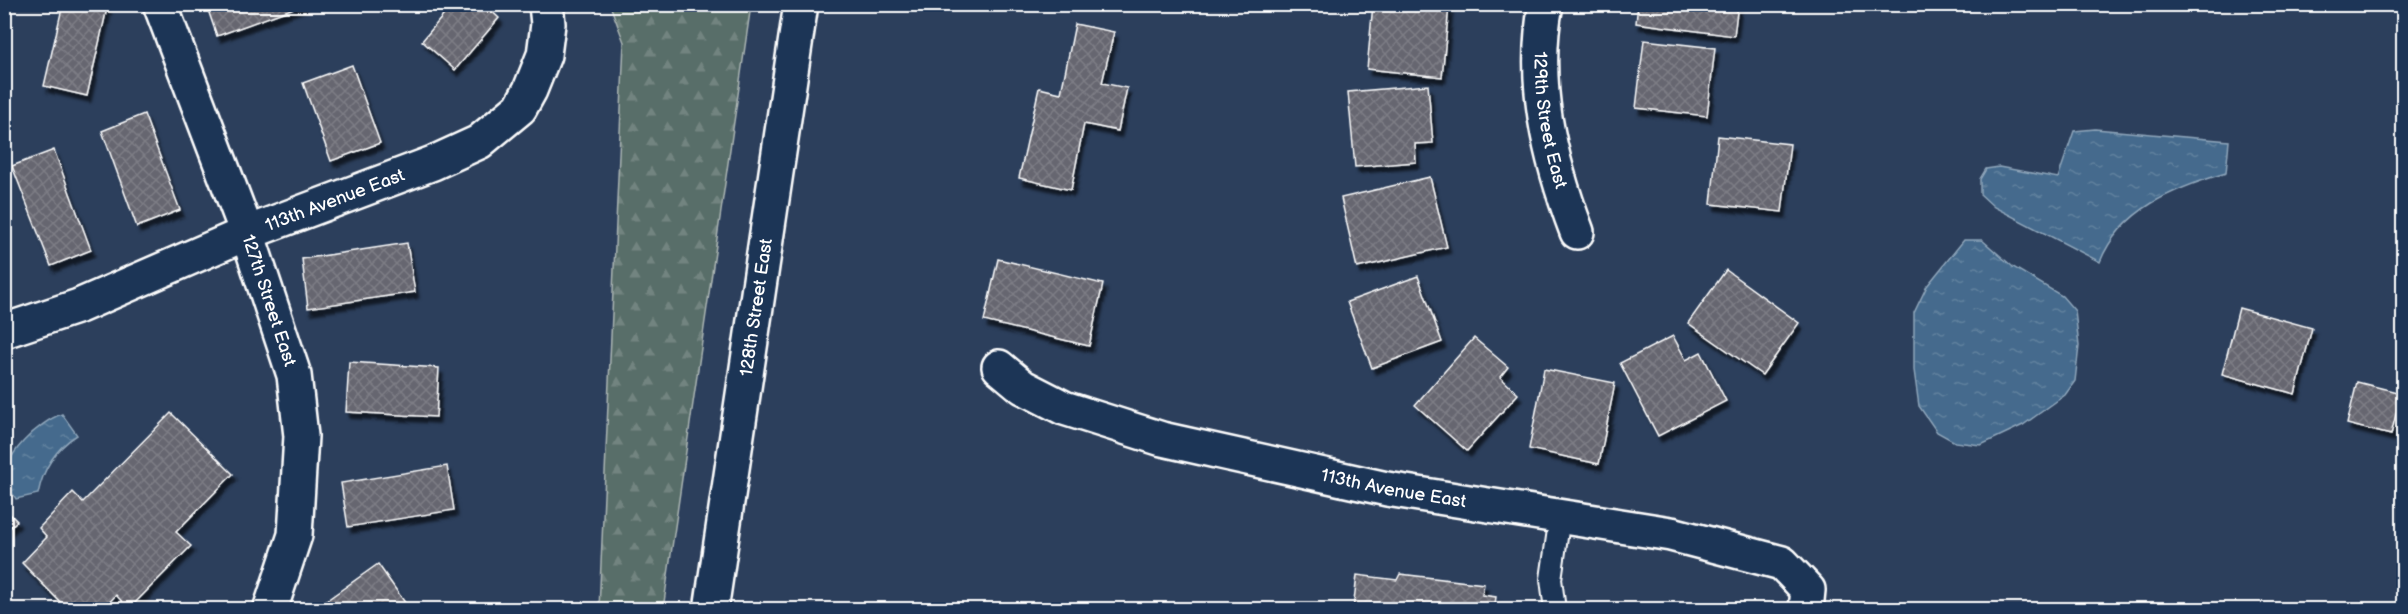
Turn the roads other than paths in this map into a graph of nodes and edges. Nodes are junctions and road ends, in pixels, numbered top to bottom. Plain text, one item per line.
1 (160, 4) edge
2 (546, 4) edge
3 (801, 4) edge
4 (1546, 4) edge
5 (1577, 231) dead end
6 (247, 234) junction
7 (4, 331) edge
8 (999, 367) dead end
9 (1560, 516) junction
10 (270, 609) edge
11 (711, 609) edge
12 (1555, 609) edge
13 (1806, 609) edge

1 - 6 street, 127th Street East
2 - 6 street, 113th Avenue East
3 - 11 street, 128th Street East
4 - 5 street, 129th Street East
6 - 7 street, 113th Avenue East
6 - 10 street, 127th Street East
8 - 9 street, 113th Avenue East
9 - 12 lane
9 - 13 street, 113th Avenue East

